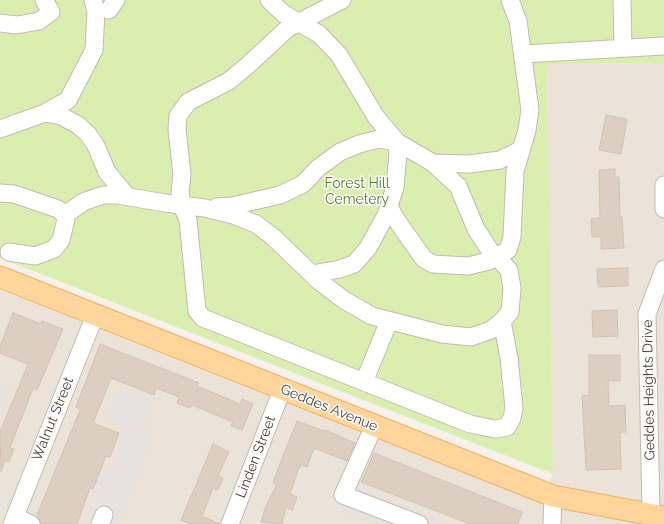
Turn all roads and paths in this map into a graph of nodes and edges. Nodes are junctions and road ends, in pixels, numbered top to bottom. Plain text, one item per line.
1 (44, 0) edge
2 (93, 0) edge
3 (269, 0) edge
4 (342, 0) edge
5 (510, 0) edge
6 (622, 0) edge
7 (300, 22) junction
8 (0, 23) edge
9 (664, 46) edge
10 (623, 48) junction
11 (523, 54) junction
12 (45, 114) junction
13 (0, 129) edge
14 (397, 142) junction
15 (520, 150) junction
16 (433, 163) junction
17 (664, 185) edge
18 (0, 193) edge
19 (127, 196) junction
20 (182, 206) junction
21 (389, 206) junction
22 (205, 208) junction
23 (664, 209) edge
24 (65, 215) junction
25 (9, 252) dead end
26 (496, 257) junction
27 (664, 269) edge
28 (312, 274) junction
29 (0, 277) edge
30 (95, 315) junction
31 (389, 321) junction
32 (502, 322) junction
33 (364, 382) junction
34 (282, 390) junction
35 (374, 426) junction
36 (553, 496) junction
37 (658, 516) edge
38 (14, 520) edge
39 (31, 524) edge
40 (230, 524) edge
41 (419, 524) edge
42 (552, 524) edge

1 - 8 street
2 - 12 street
3 - 7 street
4 - 7 street
5 - 11 street
6 - 10 street
7 - 14 street
7 - 20 street
9 - 10 street
10 - 11 street
11 - 15 street
12 - 13 street
12 - 19 street
14 - 16 street
14 - 21 street
14 - 22 street
15 - 16 street
15 - 26 street
16 - 26 street
17 - 23 street
18 - 24 street
19 - 20 street
19 - 24 street
20 - 22 street
20 - 33 street
21 - 26 street
21 - 28 street
22 - 28 street
24 - 25 street
26 - 32 street
27 - 37 street, Geddes Heights Drive
28 - 31 street
29 - 30 main road, Geddes Avenue
30 - 34 main road, Geddes Avenue
30 - 38 street, Walnut Street
31 - 32 street
31 - 33 street
32 - 33 street
34 - 35 main road, Geddes Avenue
34 - 40 street, Linden Street
35 - 36 main road, Geddes Avenue
35 - 41 street
36 - 37 main road, Geddes Avenue
36 - 42 street
38 - 39 street

